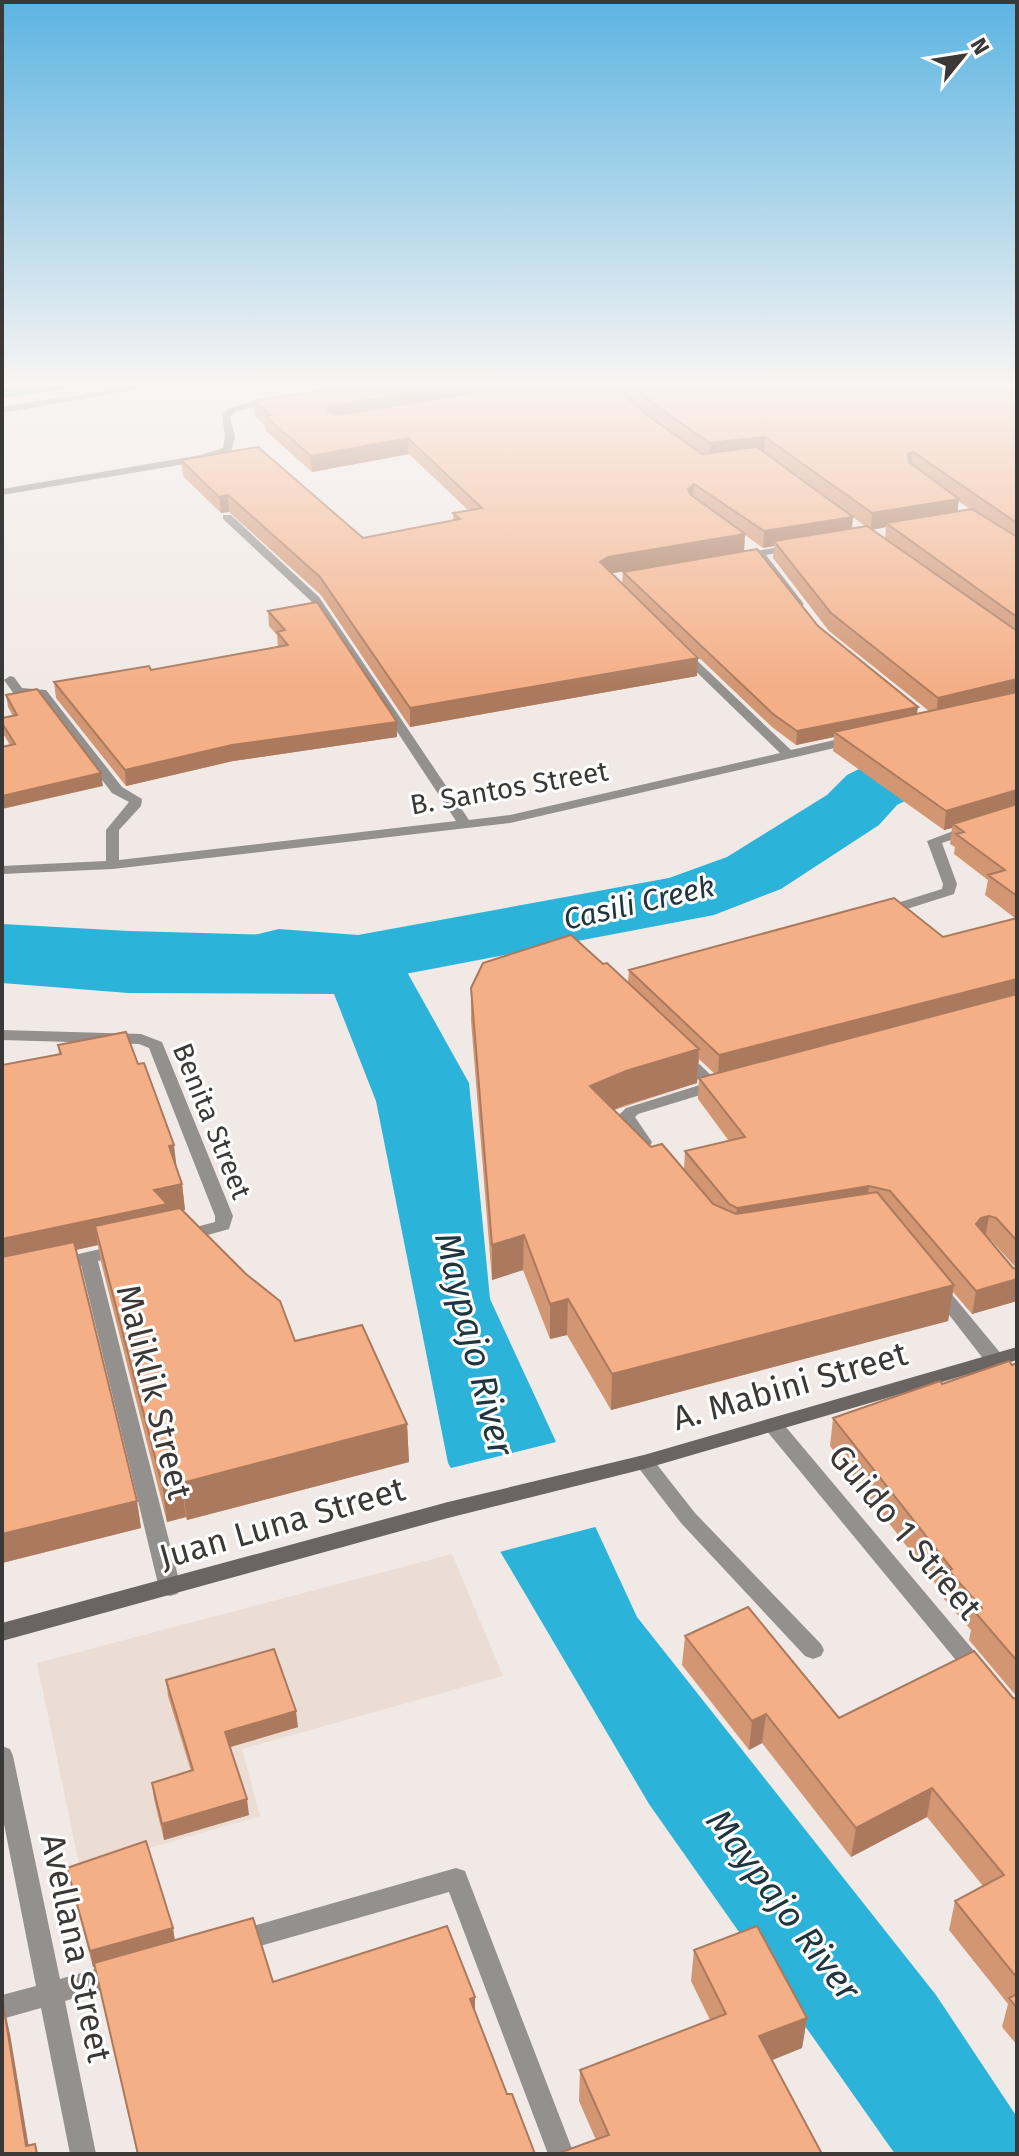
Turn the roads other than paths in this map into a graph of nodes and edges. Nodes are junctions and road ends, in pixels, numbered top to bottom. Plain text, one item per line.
1 (46, 485) edge
2 (2, 492) edge
3 (227, 517) dead end
4 (746, 544) edge
5 (804, 545) edge
6 (758, 553) junction
7 (728, 559) edge
8 (804, 611) edge
9 (677, 647) edge
10 (10, 680) dead end
11 (860, 739) edge
12 (787, 753) junction
13 (465, 824) junction
14 (978, 826) edge
15 (113, 865) junction
16 (2, 870) edge
17 (865, 917) edge
18 (2, 1035) edge
19 (670, 1045) edge
20 (655, 1156) edge
21 (163, 1241) edge
22 (133, 1248) edge
23 (88, 1258) junction
24 (45, 1267) edge
25 (925, 1273) edge
26 (1017, 1353) edge
27 (995, 1360) junction
28 (773, 1425) junction
29 (644, 1462) junction
30 (581, 1477) joint
31 (170, 1588) junction
32 (2, 1632) edge
33 (813, 1650) dead end
34 (986, 1681) edge
35 (2, 1756) edge
36 (219, 1946) edge
37 (142, 1967) edge
38 (51, 1993) junction
39 (2, 2007) edge
40 (83, 2154) edge
41 (561, 2154) edge

1 - 2 street
3 - 13 street
4 - 6 street
5 - 6 street
6 - 7 street
6 - 8 street
9 - 12 street
10 - 15 street
11 - 12 street, B. Santos Street
12 - 13 street, B. Santos Street
13 - 15 street, B. Santos Street
14 - 17 street
15 - 16 street, B. Santos Street
18 - 21 street, Benita Street
19 - 20 street
22 - 23 street
23 - 24 street
23 - 31 street, Maliklik Street
25 - 27 street
26 - 27 main road, A. Mabini Street
27 - 28 main road, A. Mabini Street
28 - 29 main road, A. Mabini Street
28 - 34 street, Guido 1 Street
29 - 30 main road, A. Mabini Street
29 - 33 street
30 - 31 main road, Juan Luna Street
31 - 32 main road, Juan Luna Street
35 - 38 street, Avellana Street
36 - 41 street
37 - 38 street
38 - 39 street
38 - 40 street, Avellana Street

